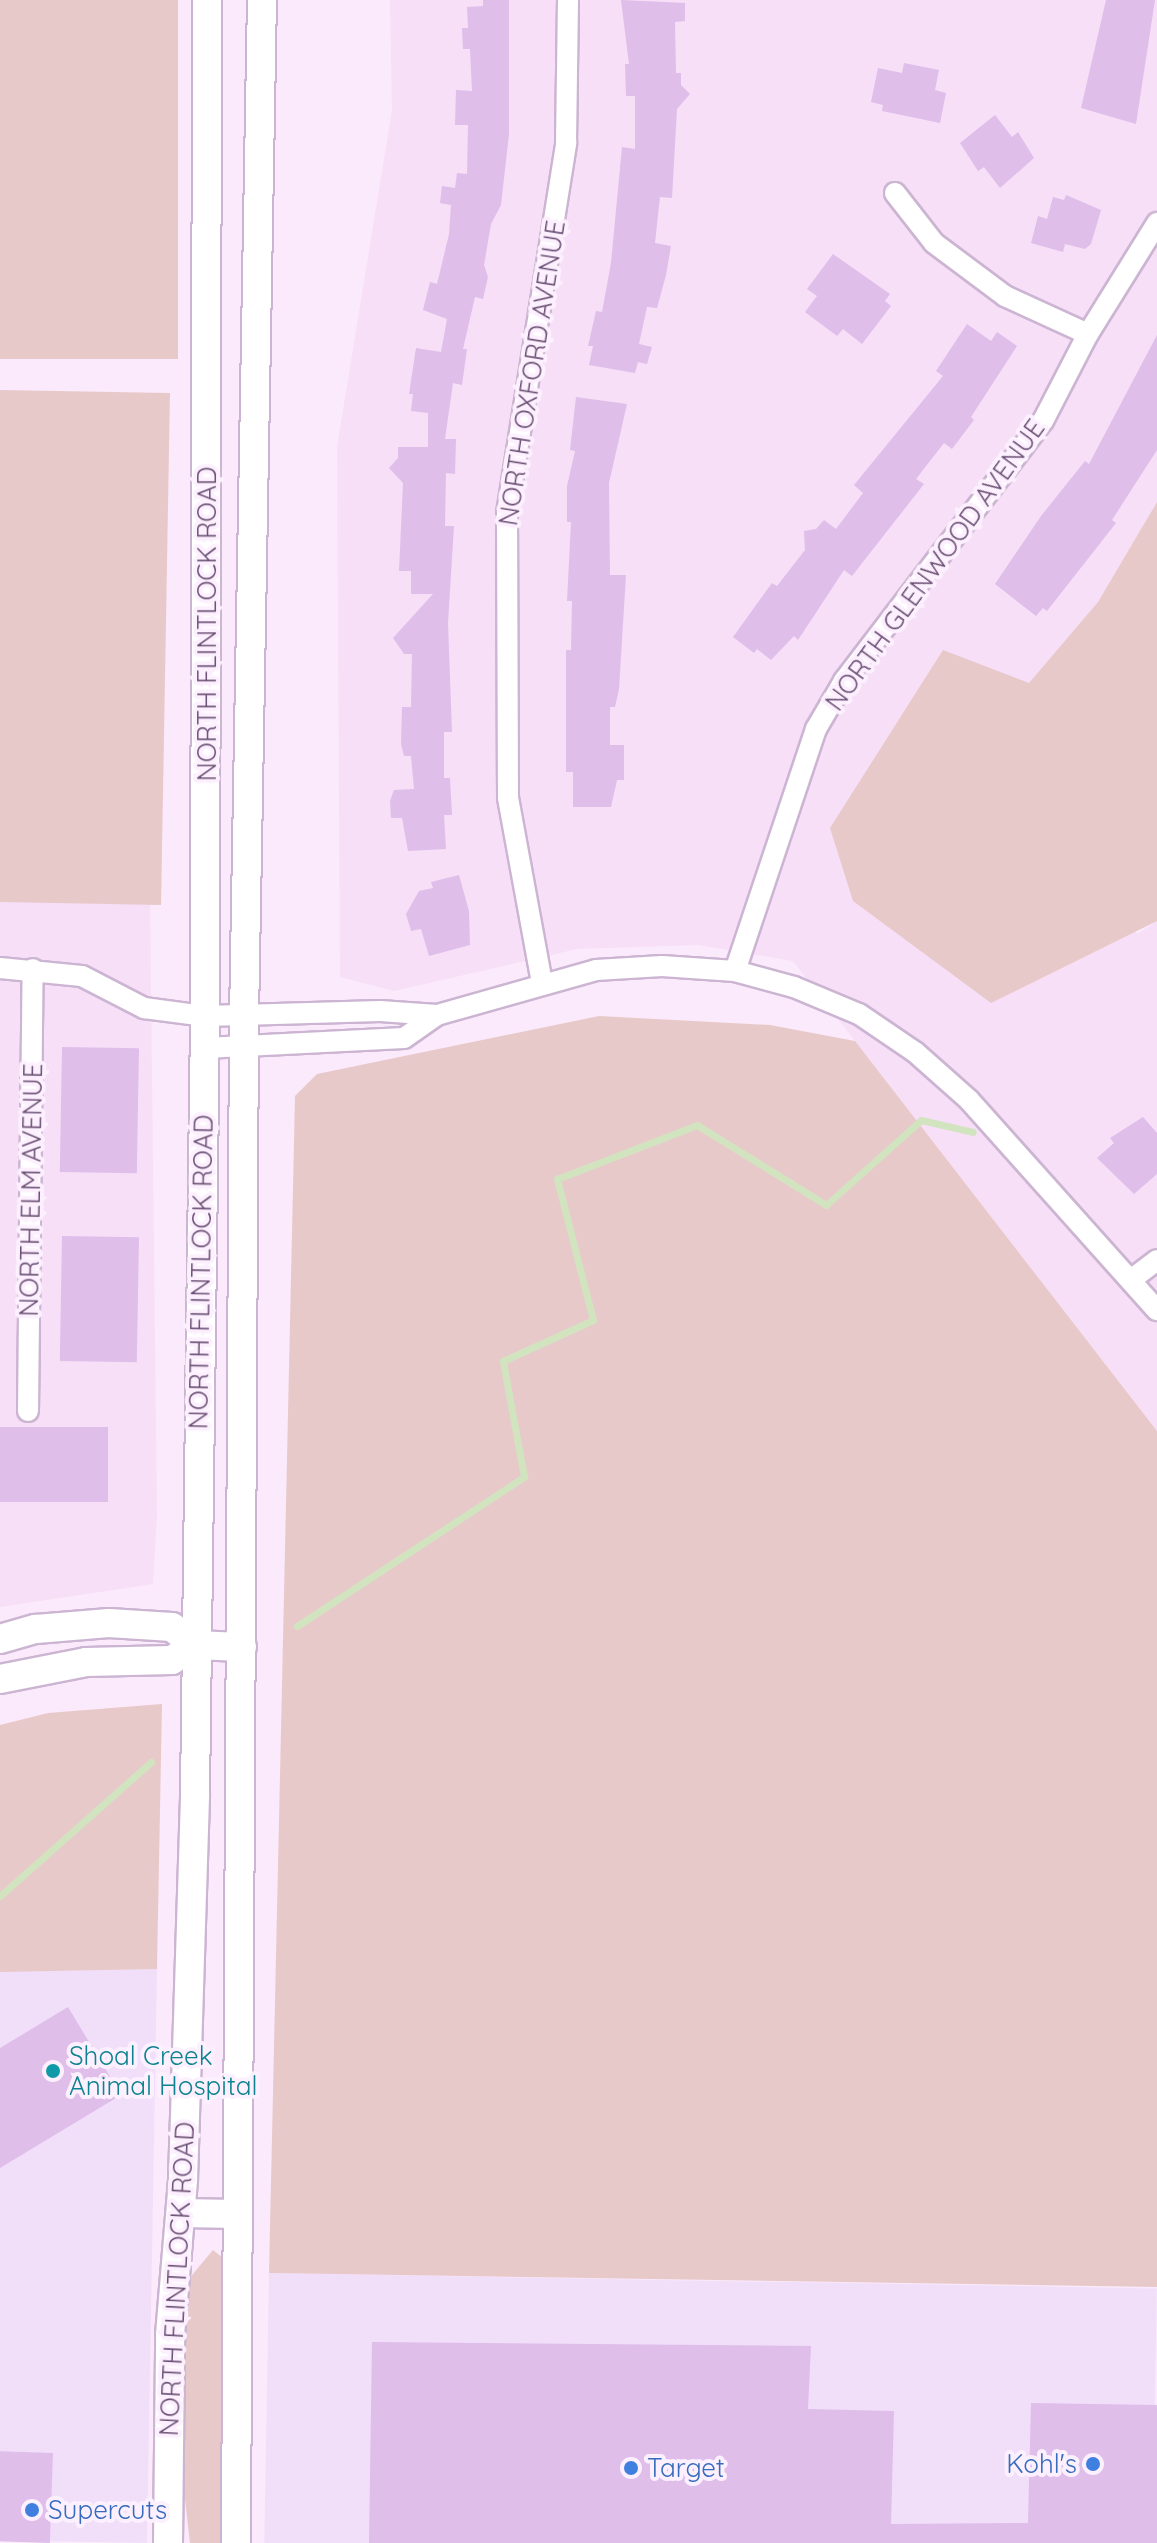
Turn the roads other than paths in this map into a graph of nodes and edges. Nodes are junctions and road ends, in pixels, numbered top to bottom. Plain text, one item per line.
1 (207, 0) edge
2 (262, 0) edge
3 (568, 0) edge
4 (895, 193) dead end
5 (1157, 223) edge
6 (1088, 334) junction
7 (0, 968) edge
8 (33, 969) junction
9 (735, 971) junction
10 (542, 983) junction
11 (437, 1015) junction
12 (205, 1016) junction
13 (244, 1018) junction
14 (205, 1048) junction
15 (243, 1048) junction
16 (1157, 1260) edge
17 (1132, 1279) junction
18 (1157, 1310) edge
19 (28, 1411) dead end
20 (0, 1639) edge
21 (194, 1645) junction
22 (242, 1647) junction
23 (0, 1679) edge
24 (181, 2213) junction
25 (237, 2214) junction
26 (168, 2543) edge
27 (236, 2543) edge

1 - 12 main road, NORTH FLINTLOCK ROAD
2 - 13 main road, NORTH FLINTLOCK ROAD
3 - 10 street, NORTH OXFORD AVENUE
4 - 6 street
5 - 6 street, NORTH GLENWOOD AVENUE
6 - 9 street, NORTH GLENWOOD AVENUE
7 - 8 street
8 - 12 street
8 - 19 street, NORTH ELM AVENUE
9 - 10 street
9 - 17 street
10 - 11 street
11 - 13 street
11 - 15 street
12 - 13 street
12 - 14 main road, NORTH FLINTLOCK ROAD
13 - 15 main road, NORTH FLINTLOCK ROAD
14 - 15 street
14 - 21 main road, NORTH FLINTLOCK ROAD
15 - 22 main road, NORTH FLINTLOCK ROAD
16 - 17 street
17 - 18 street
20 - 21 main road
21 - 22 main road
21 - 23 main road
21 - 24 main road, NORTH FLINTLOCK ROAD
22 - 25 main road, NORTH FLINTLOCK ROAD
24 - 25 main road
24 - 26 main road, NORTH FLINTLOCK ROAD
25 - 27 main road, NORTH FLINTLOCK ROAD

